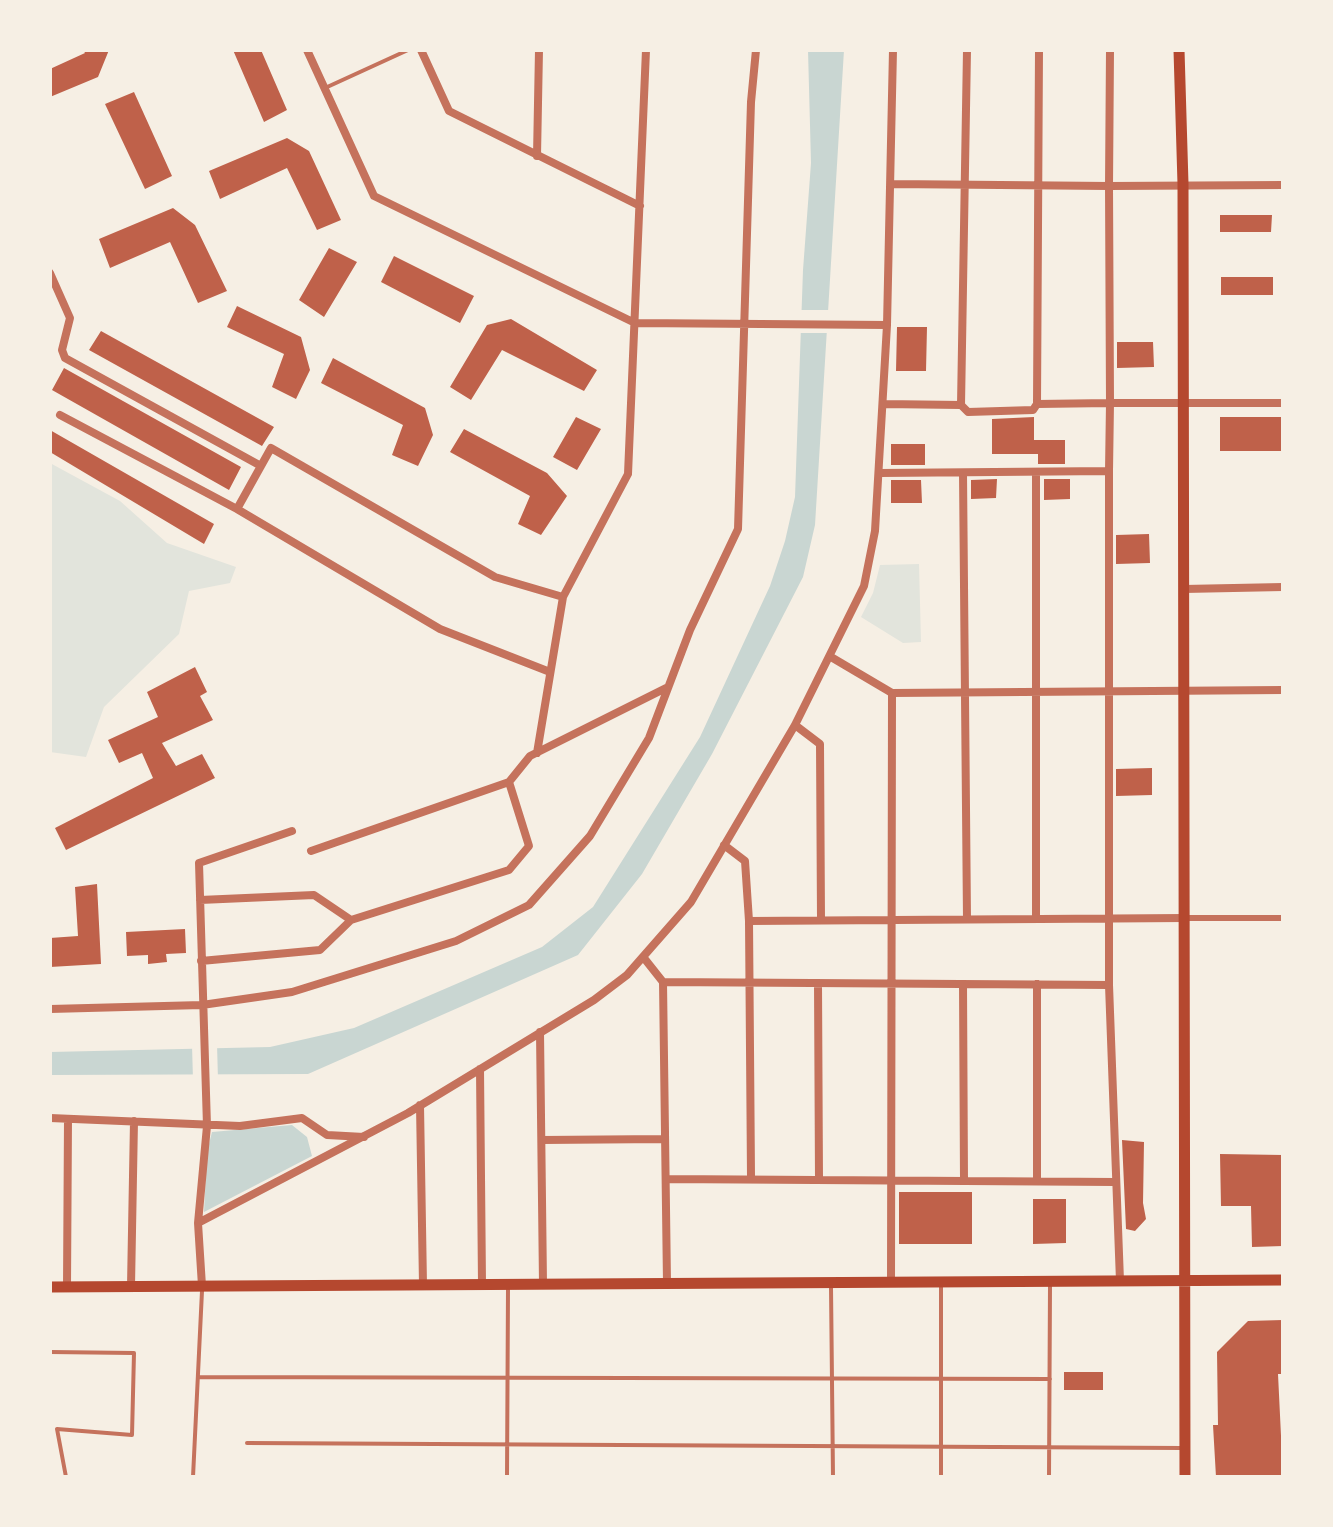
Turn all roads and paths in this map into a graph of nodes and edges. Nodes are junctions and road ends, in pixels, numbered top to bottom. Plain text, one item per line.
1 (307, 50) edge
2 (408, 50) edge
3 (420, 50) edge
4 (539, 50) edge
5 (646, 50) edge
6 (756, 50) edge
7 (893, 50) edge
8 (967, 50) edge
9 (1039, 50) edge
10 (1110, 50) edge
11 (1180, 50) edge
12 (324, 88) junction
13 (537, 156) junction
14 (891, 184) junction
15 (965, 184) junction
16 (1183, 184) junction
17 (1036, 185) junction
18 (1283, 185) edge
19 (1109, 186) junction
20 (640, 206) junction
21 (50, 273) edge
22 (50, 303) edge
23 (64, 304) junction
24 (743, 322) junction
25 (635, 323) junction
26 (887, 325) junction
27 (62, 350) junction
28 (50, 351) edge
29 (1283, 402) edge
30 (1110, 403) junction
31 (1184, 403) junction
32 (883, 404) junction
33 (1037, 404) junction
34 (962, 405) junction
35 (60, 415) dead end
36 (261, 466) junction
37 (964, 472) junction
38 (1036, 472) junction
39 (1110, 472) junction
40 (880, 473) junction
41 (237, 509) junction
42 (1283, 587) edge
43 (1184, 589) junction
44 (563, 597) junction
45 (831, 657) junction
46 (550, 672) junction
47 (668, 688) junction
48 (1111, 690) junction
49 (1184, 690) junction
50 (1283, 690) edge
51 (1037, 691) junction
52 (966, 692) junction
53 (892, 693) junction
54 (796, 725) junction
55 (536, 753) junction
56 (509, 782) junction
57 (292, 830) dead end
58 (724, 845) junction
59 (312, 852) dead end
60 (200, 900) junction
61 (1109, 918) junction
62 (1185, 918) junction
63 (1283, 918) edge
64 (967, 919) junction
65 (1036, 919) junction
66 (352, 920) junction
67 (821, 920) junction
68 (894, 920) junction
69 (749, 921) junction
70 (644, 958) junction
71 (201, 961) junction
72 (664, 982) junction
73 (749, 983) junction
74 (818, 983) junction
75 (893, 984) junction
76 (963, 984) junction
77 (1037, 984) junction
78 (1109, 984) junction
79 (50, 1009) edge
80 (202, 1009) junction
81 (540, 1032) junction
82 (480, 1069) junction
83 (420, 1105) junction
84 (50, 1118) edge
85 (68, 1118) junction
86 (134, 1120) junction
87 (207, 1126) junction
88 (364, 1138) junction
89 (665, 1139) junction
90 (542, 1140) junction
91 (751, 1178) junction
92 (666, 1179) junction
93 (818, 1180) junction
94 (892, 1180) junction
95 (964, 1180) junction
96 (1037, 1181) junction
97 (1115, 1182) junction
98 (198, 1223) junction
99 (1283, 1280) edge
100 (1050, 1281) junction
101 (1120, 1281) junction
102 (1186, 1281) junction
103 (831, 1282) junction
104 (891, 1282) junction
105 (941, 1282) junction
106 (423, 1284) junction
107 (482, 1284) junction
108 (508, 1284) junction
109 (543, 1284) junction
110 (667, 1284) junction
111 (132, 1286) junction
112 (202, 1286) junction
113 (50, 1287) edge
114 (67, 1287) junction
115 (50, 1352) edge
116 (198, 1378) junction
117 (508, 1378) junction
118 (832, 1378) junction
119 (941, 1378) junction
120 (1050, 1379) junction
121 (246, 1443) dead end
122 (508, 1446) junction
123 (832, 1447) junction
124 (941, 1447) junction
125 (1050, 1448) junction
126 (1186, 1448) junction
127 (66, 1477) edge
128 (193, 1477) edge
129 (507, 1477) edge
130 (833, 1477) edge
131 (941, 1477) edge
132 (1049, 1477) edge
133 (1186, 1477) edge

1 - 12 street
2 - 12 lane
3 - 13 street
4 - 13 street
5 - 20 street
6 - 24 street
7 - 14 street
8 - 15 street
9 - 17 street
10 - 19 street
11 - 16 main road
12 - 25 street
13 - 20 street
14 - 15 street
14 - 26 street
15 - 17 street
15 - 34 street
16 - 18 street
16 - 19 street
16 - 31 main road
17 - 19 street
17 - 33 street
19 - 30 street
20 - 25 street
21 - 23 street
22 - 23 street
23 - 27 street
24 - 25 street
24 - 26 street
24 - 47 street
25 - 44 street
26 - 32 street
27 - 28 street
27 - 36 street
29 - 31 street
30 - 31 street
30 - 33 street
30 - 39 street
31 - 43 main road
32 - 34 street
32 - 40 street
33 - 34 street
35 - 41 street
36 - 41 street
36 - 44 street
37 - 38 street
37 - 40 street
37 - 52 street
38 - 39 street
38 - 51 street
39 - 48 street
40 - 45 street
41 - 46 street
42 - 43 street
43 - 49 main road
44 - 46 street
45 - 53 street
45 - 54 street
46 - 55 street
47 - 55 street
47 - 80 street
48 - 49 street
48 - 51 street
48 - 61 street
49 - 50 street
49 - 62 main road
51 - 52 street
51 - 65 street
52 - 53 street
52 - 64 street
53 - 68 street
54 - 58 street
54 - 67 street
55 - 56 street
56 - 59 street
56 - 66 street
57 - 60 street
58 - 69 street
58 - 70 street
60 - 66 street
60 - 71 street
61 - 62 street
61 - 65 street
61 - 78 street
62 - 63 street
62 - 102 main road
64 - 65 street
64 - 68 street
66 - 71 street
67 - 68 street
67 - 69 street
68 - 75 street
69 - 73 street
70 - 72 street
70 - 81 street
71 - 80 street
72 - 73 street
72 - 89 street
73 - 74 street
73 - 91 street
74 - 75 street
74 - 93 street
75 - 76 street
75 - 94 street
76 - 77 street
76 - 95 street
77 - 78 street
77 - 96 street
78 - 97 street
79 - 80 street
80 - 87 street
81 - 82 street
81 - 90 street
82 - 83 street
82 - 107 street
83 - 88 street
83 - 106 street
84 - 85 street
85 - 86 street
85 - 114 street
86 - 87 street
86 - 111 street
87 - 88 street
87 - 98 street
88 - 98 street
89 - 90 street
89 - 92 street
90 - 109 street
91 - 92 street
91 - 93 street
92 - 110 street
93 - 94 street
94 - 95 street
94 - 104 street
95 - 96 street
96 - 97 street
97 - 101 street
98 - 112 street
99 - 102 main road
100 - 101 main road
100 - 105 main road
100 - 120 lane
101 - 102 main road
102 - 126 main road
103 - 104 main road
103 - 110 main road
103 - 118 lane
104 - 105 main road
105 - 119 lane
106 - 107 main road
106 - 112 main road
107 - 108 main road
108 - 109 main road
108 - 117 lane
109 - 110 main road
111 - 112 main road
111 - 114 main road
112 - 116 lane
113 - 114 main road
115 - 127 lane
116 - 117 lane
116 - 128 lane
117 - 118 lane
117 - 122 lane
118 - 119 lane
118 - 123 lane
119 - 120 lane
119 - 124 lane
120 - 125 lane
121 - 122 lane
122 - 123 lane
122 - 129 lane
123 - 124 lane
123 - 130 lane
124 - 125 lane
124 - 131 lane
125 - 126 lane
125 - 132 lane
126 - 133 main road

